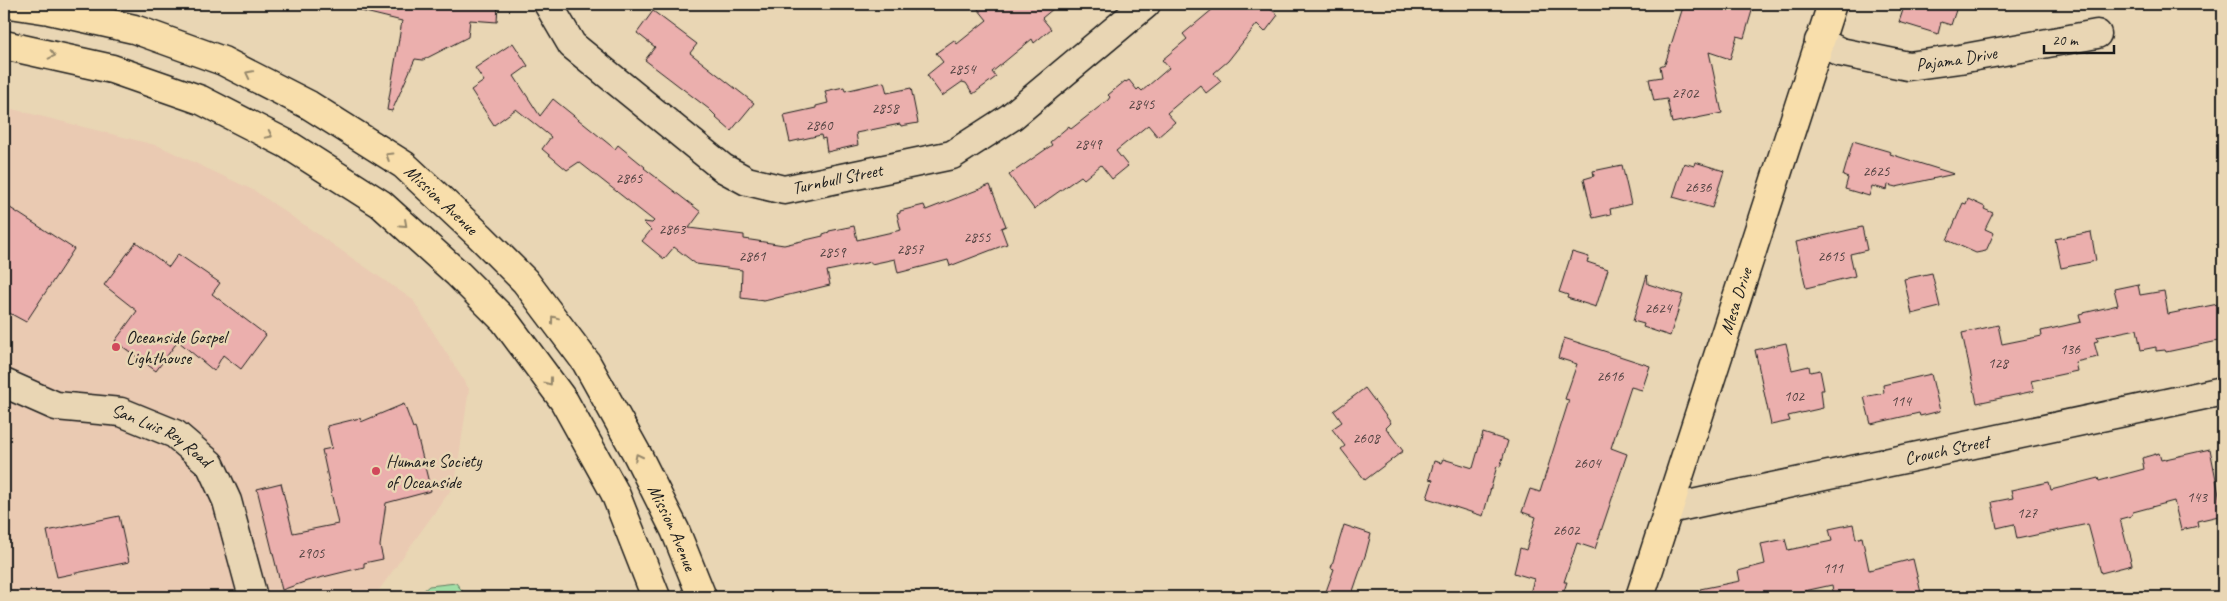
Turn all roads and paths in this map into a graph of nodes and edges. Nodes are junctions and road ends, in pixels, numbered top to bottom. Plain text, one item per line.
1 (10, 4) edge
2 (548, 4) edge
3 (1146, 4) edge
4 (1832, 4) edge
5 (2097, 34) dead end
6 (1820, 41) junction
7 (4, 45) edge
8 (4, 383) edge
9 (2223, 391) edge
10 (1669, 509) junction
11 (253, 597) edge
12 (656, 597) edge
13 (702, 597) edge
14 (1640, 597) edge

13 -> 1 main road, Mission Avenue
2 - 3 street, Turnbull Street
4 - 6 main road, Mesa Drive
5 - 6 street, Pajama Drive
6 - 10 main road, Mesa Drive
7 -> 12 main road
8 - 11 street, San Luis Rey Road
9 - 10 street, Crouch Street
10 - 14 main road, Mesa Drive

